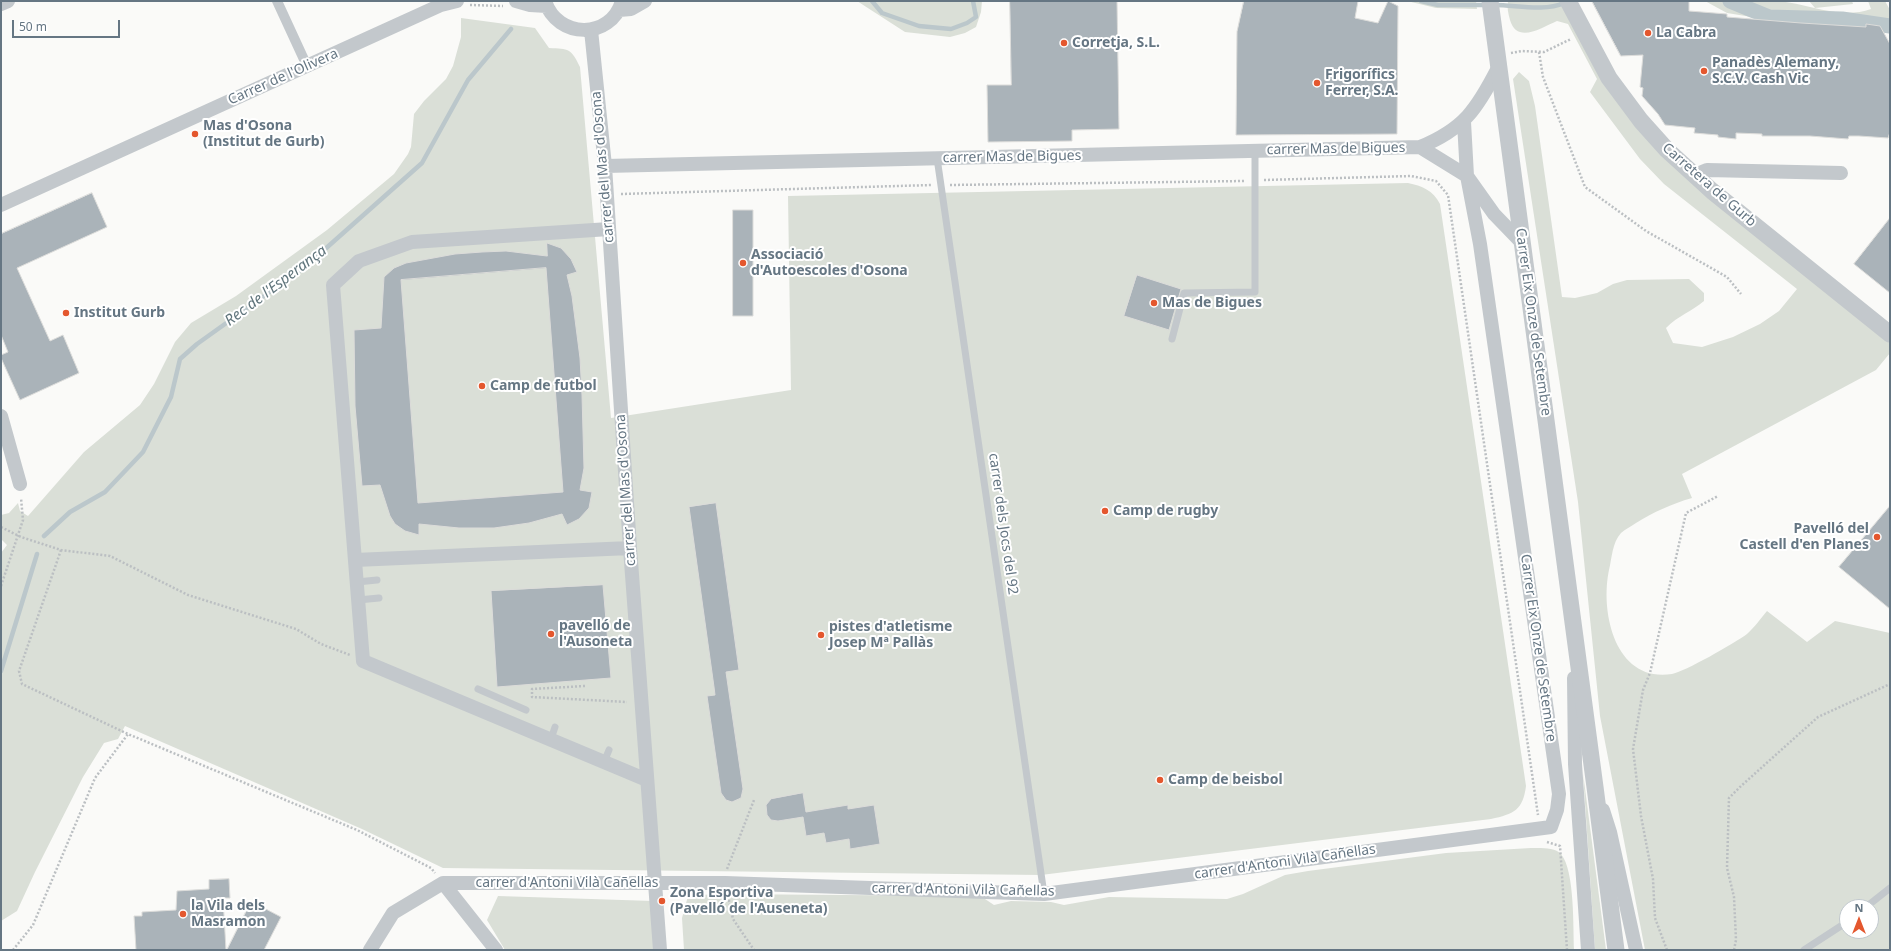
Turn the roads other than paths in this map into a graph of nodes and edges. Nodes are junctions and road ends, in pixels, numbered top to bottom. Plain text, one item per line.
1 (8, 1) edge
2 (277, 1) edge
3 (458, 1) edge
4 (516, 1) edge
5 (645, 1) edge
6 (1490, 1) edge
7 (546, 3) edge
8 (1, 4) edge
9 (620, 5) edge
10 (1570, 5) edge
11 (591, 30) junction
12 (1497, 62) junction
13 (307, 66) junction
14 (1464, 122) junction
15 (1420, 147) junction
16 (1255, 151) junction
17 (937, 158) junction
18 (605, 166) junction
19 (1841, 173) dead end
20 (1695, 175) junction
21 (1467, 176) junction
22 (1, 205) edge
23 (1494, 214) junction
24 (609, 229) junction
25 (1477, 231) junction
26 (1522, 243) junction
27 (1890, 334) edge
28 (1172, 339) dead end
29 (1, 416) edge
30 (20, 484) road end
31 (630, 548) junction
32 (355, 560) junction
33 (377, 580) dead end
34 (357, 582) junction
35 (379, 598) dead end
36 (358, 600) junction
37 (1573, 626) junction
38 (478, 689) dead end
39 (526, 710) dead end
40 (647, 780) junction
41 (1596, 788) junction
42 (1545, 828) joint
43 (655, 882) junction
44 (443, 883) junction
45 (1890, 888) edge
46 (1044, 894) junction
47 (1876, 899) edge
48 (1839, 927) edge
49 (370, 950) edge
50 (496, 950) edge
51 (660, 950) edge
52 (1588, 950) edge
53 (1616, 950) edge
54 (1636, 950) edge
55 (1804, 950) edge

1 - 8 street
2 - 13 street
3 - 13 street, Carrer de l'Olivera
4 - 7 street
5 - 9 street
6 - 12 street, Carrer Eix Onze de Setembre
7 - 11 street
9 - 11 street
10 - 20 street, Carretera de Gurb
11 - 18 street, carrer del Mas d'Osona
12 - 14 street, carrer Mas de Bigues
12 - 26 street, Carrer Eix Onze de Setembre
13 - 22 street, Carrer de l'Olivera
14 - 15 street, carrer Mas de Bigues
14 - 21 street, Carrer Eix Onze de Setembre
15 - 16 street, carrer Mas de Bigues
15 - 21 street, carrer Mas de Bigues
16 - 17 street, carrer Mas de Bigues
16 - 28 lane
17 - 18 street, carrer Mas de Bigues
17 - 46 lane, carrer dels Jocs del 92
18 - 24 street, carrer del Mas d'Osona
19 - 20 street
20 - 27 street, Carretera de Gurb
21 - 23 street, carrer Mas de Bigues
21 - 25 street, Carrer Eix Onze de Setembre
23 - 25 street
23 - 26 street, carrer Mas de Bigues
24 - 31 street, carrer del Mas d'Osona
24 - 32 street
25 - 42 street, Carrer Eix Onze de Setembre
26 - 37 street, Carrer Eix Onze de Setembre
29 - 30 street
31 - 32 street
31 - 40 street, carrer del Mas d'Osona
32 - 34 street
33 - 34 lane
34 - 36 street
35 - 36 lane
36 - 40 street
37 - 41 street, Carrer Eix Onze de Setembre
37 - 52 street, Carrer Eix Onze de Setembre
38 - 39 lane
40 - 43 street, carrer del Mas d'Osona
41 - 53 street, Carrer Eix Onze de Setembre
41 - 54 street, Carrer Eix Onze de Setembre
42 - 46 street, carrer d'Antoni Vilà Cañellas
43 - 44 street, carrer d'Antoni Vilà Cañellas
43 - 46 street, carrer d'Antoni Vilà Cañellas
43 - 51 street, carrer del Mas d'Osona
44 - 49 street
44 - 50 street
45 - 47 lane
48 - 55 lane

